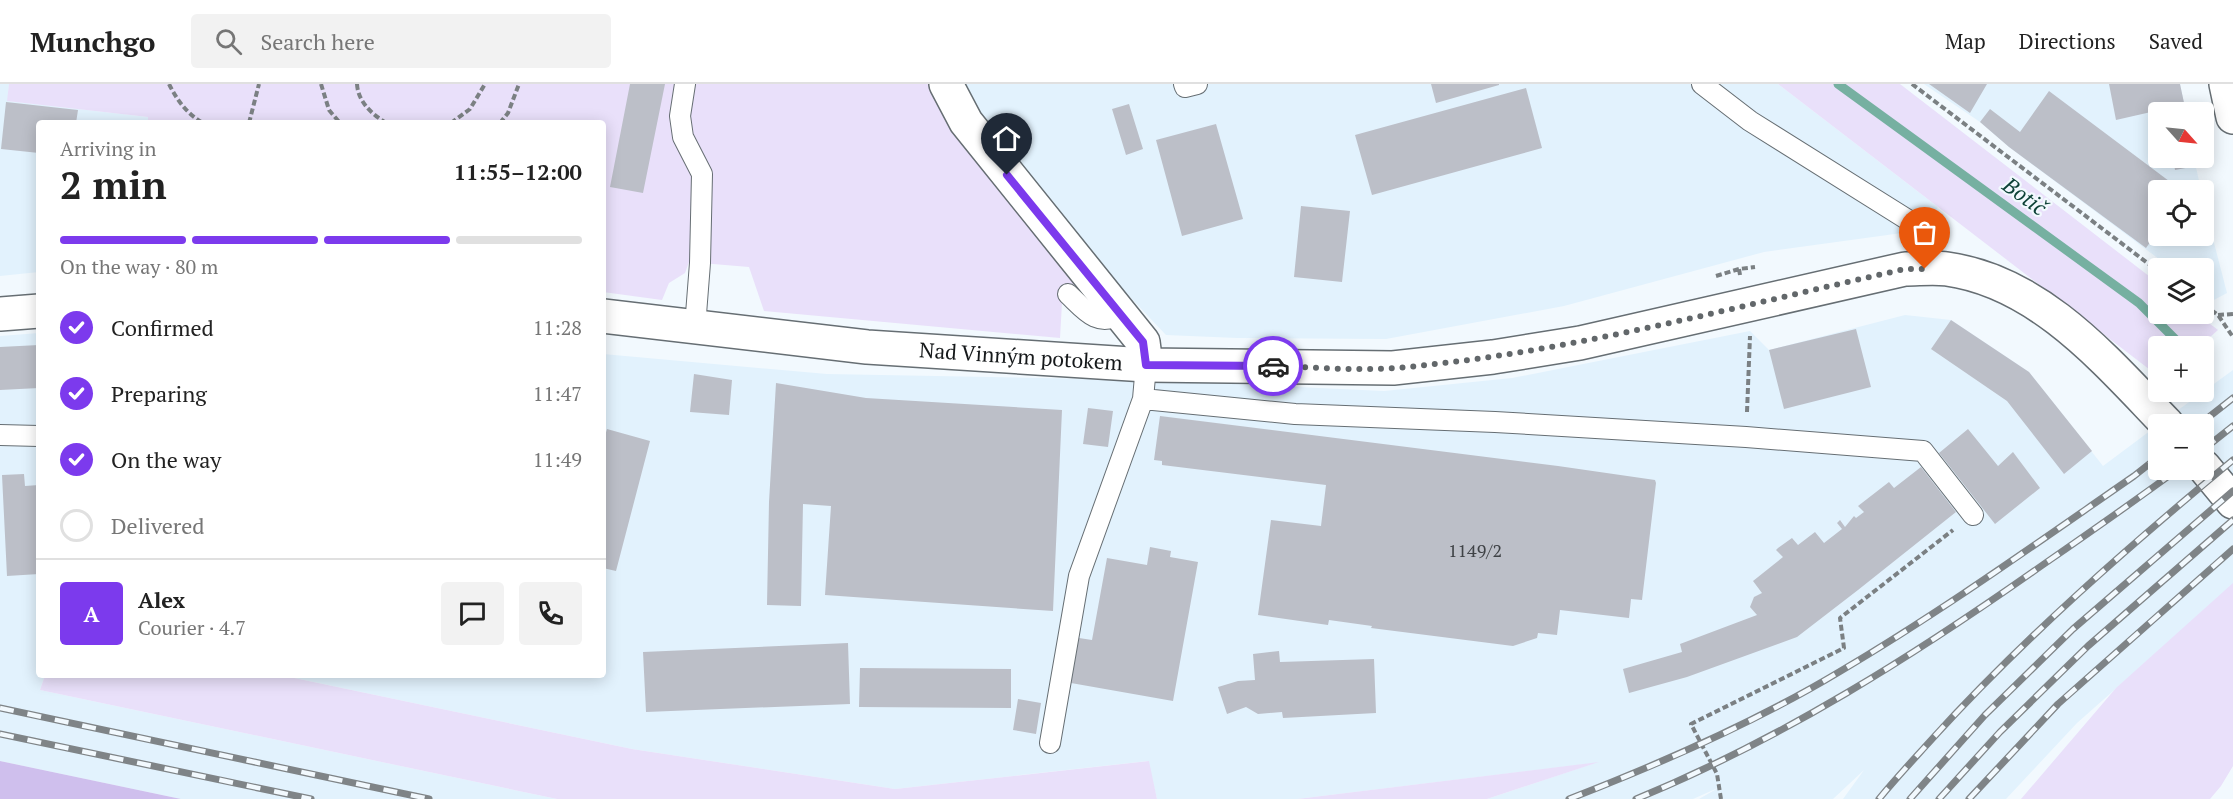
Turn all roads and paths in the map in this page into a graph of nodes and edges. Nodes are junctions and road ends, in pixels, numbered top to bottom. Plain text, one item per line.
1 (169, 84) edge
2 (259, 84) edge
3 (321, 84) edge
4 (357, 84) edge
5 (485, 84) edge
6 (519, 84) edge
7 (685, 84) edge
8 (946, 84) edge
9 (1184, 84) edge
10 (1197, 84) edge
11 (1702, 84) edge
12 (1912, 84) edge
13 (2226, 84) edge
14 (2233, 117) edge
15 (197, 120) edge
16 (250, 120) edge
17 (337, 120) edge
18 (381, 120) edge
19 (455, 120) edge
20 (502, 120) edge
21 (1935, 239) dead end
22 (2148, 263) edge
23 (1739, 270) dead end
24 (1704, 279) dead end
25 (1068, 294) dead end
26 (36, 311) edge
27 (2214, 312) edge
28 (0, 314) edge
29 (1120, 314) junction
30 (2233, 314) edge
31 (2218, 315) junction
32 (606, 316) edge
33 (695, 327) junction
34 (1750, 331) dead end
35 (2233, 337) edge
36 (1146, 365) junction
37 (1143, 399) junction
38 (2158, 414) edge
39 (0, 435) edge
40 (36, 436) edge
41 (1746, 437) junction
42 (2214, 479) edge
43 (2233, 502) edge
44 (1973, 515) joint
45 (1050, 743) dead end
46 (1721, 799) edge

1 - 15 path
2 - 16 path
3 - 17 path
4 - 18 path
5 - 19 path
6 - 20 path
7 - 33 lane
8 - 29 street
9 - 10 lane
11 - 21 lane
12 - 22 path
13 - 14 street
23 - 24 path
25 - 29 lane
26 - 28 street
27 - 31 path
29 - 36 street
30 - 31 path
31 - 35 path
32 - 33 street, Nad Vinným potokem
33 - 36 street, Nad Vinným potokem
34 - 41 path
36 - 37 lane
36 - 38 street, Nad Vinným potokem
37 - 41 lane
37 - 45 lane
39 - 40 lane
41 - 44 lane
42 - 43 street
44 - 46 path

